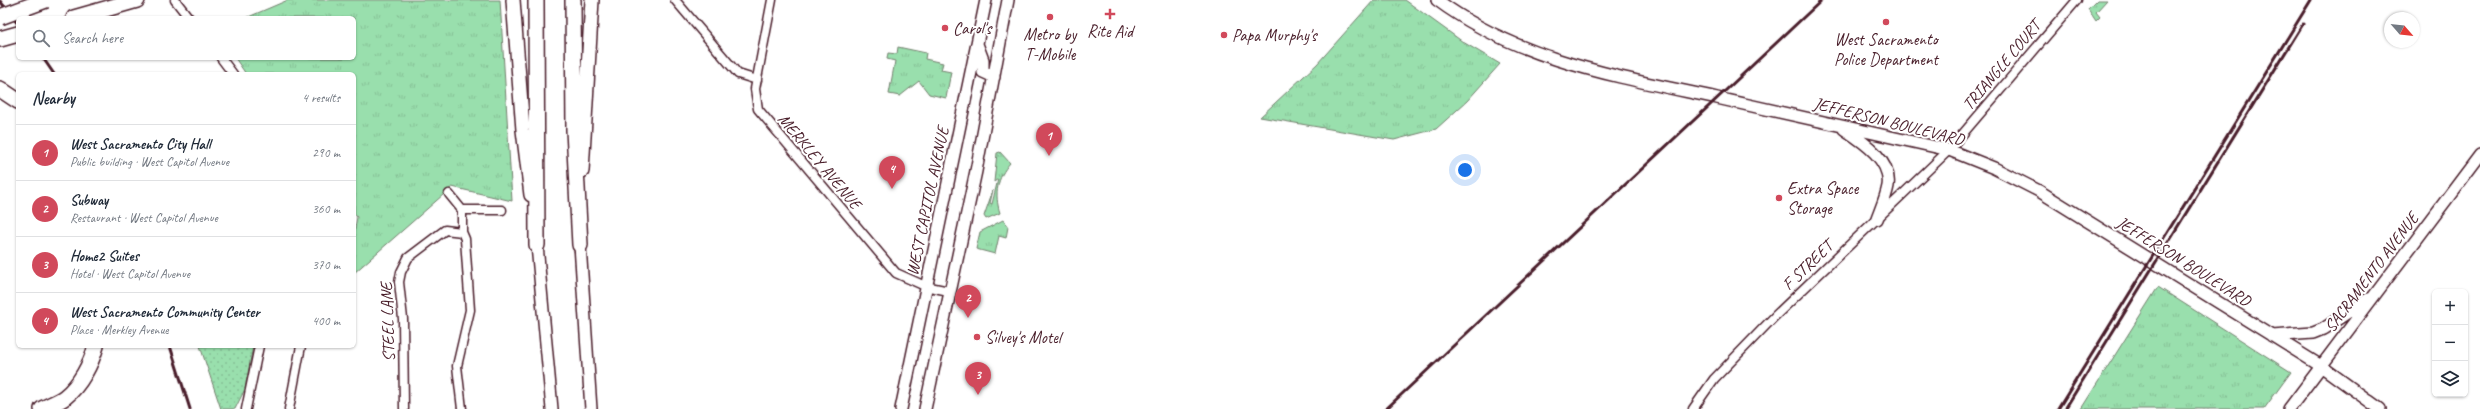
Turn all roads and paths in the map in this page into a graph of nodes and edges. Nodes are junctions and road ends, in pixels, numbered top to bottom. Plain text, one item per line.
1 (46, 0) edge
2 (137, 0) edge
3 (175, 0) edge
4 (513, 0) edge
5 (536, 0) edge
6 (574, 0) edge
7 (592, 0) edge
8 (675, 0) edge
9 (772, 0) edge
10 (986, 0) edge
11 (1008, 0) edge
12 (1437, 0) edge
13 (2077, 0) edge
14 (81, 16) edge
15 (188, 16) edge
16 (0, 17) edge
17 (16, 35) edge
18 (0, 39) edge
19 (977, 44) junction
20 (222, 60) edge
21 (232, 72) edge
22 (994, 77) junction
23 (756, 80) junction
24 (0, 89) edge
25 (16, 100) edge
26 (1839, 125) junction
27 (1950, 150) junction
28 (2480, 155) edge
29 (449, 194) dead end
30 (462, 210) junction
31 (502, 210) dead end
32 (1877, 219) junction
33 (462, 232) junction
34 (537, 245) junction
35 (580, 245) junction
36 (925, 286) junction
37 (949, 291) junction
38 (2374, 295) junction
39 (2272, 336) junction
40 (95, 348) edge
41 (259, 348) edge
42 (301, 348) edge
43 (2321, 366) junction
44 (42, 409) edge
45 (246, 409) edge
46 (289, 409) edge
47 (404, 409) edge
48 (462, 409) edge
49 (552, 409) edge
50 (592, 409) edge
51 (901, 409) edge
52 (925, 409) edge
53 (1693, 409) edge
54 (2289, 409) edge
55 (2380, 409) edge

1 - 16 highway, bridge
2 - 14 highway
3 - 15 street
4 - 34 main road
5 - 34 highway
6 - 35 highway
7 - 35 main road
8 - 23 street
9 - 23 street, MERKLEY AVENUE
10 - 19 main road, WEST CAPITOL AVENUE
11 - 22 main road
12 - 26 main road, JEFFERSON BOULEVARD
13 - 27 street, TRIANGLE COURT
17 - 18 highway
19 - 22 main road
19 - 36 main road, WEST CAPITOL AVENUE
20 - 21 street
22 - 37 main road
23 - 36 street, MERKLEY AVENUE
24 - 25 highway
26 - 27 main road, JEFFERSON BOULEVARD
26 - 32 main road
27 - 32 street, F STREET
27 - 39 main road, JEFFERSON BOULEVARD
28 - 38 main road, SACRAMENTO AVENUE
29 - 30 street
30 - 31 street
30 - 33 street
32 - 53 street, F STREET
33 - 47 street, STEEL LANE
33 - 48 street
34 - 49 main road
35 - 50 main road
36 - 37 street, MERKLEY AVENUE
36 - 51 main road, WEST CAPITOL AVENUE
37 - 52 main road
38 - 39 main road
38 - 43 main road, SACRAMENTO AVENUE
39 - 43 main road, JEFFERSON BOULEVARD
40 - 44 highway
41 - 45 street
42 - 46 street
43 - 54 main road, SACRAMENTO AVENUE
43 - 55 main road, JEFFERSON BOULEVARD

